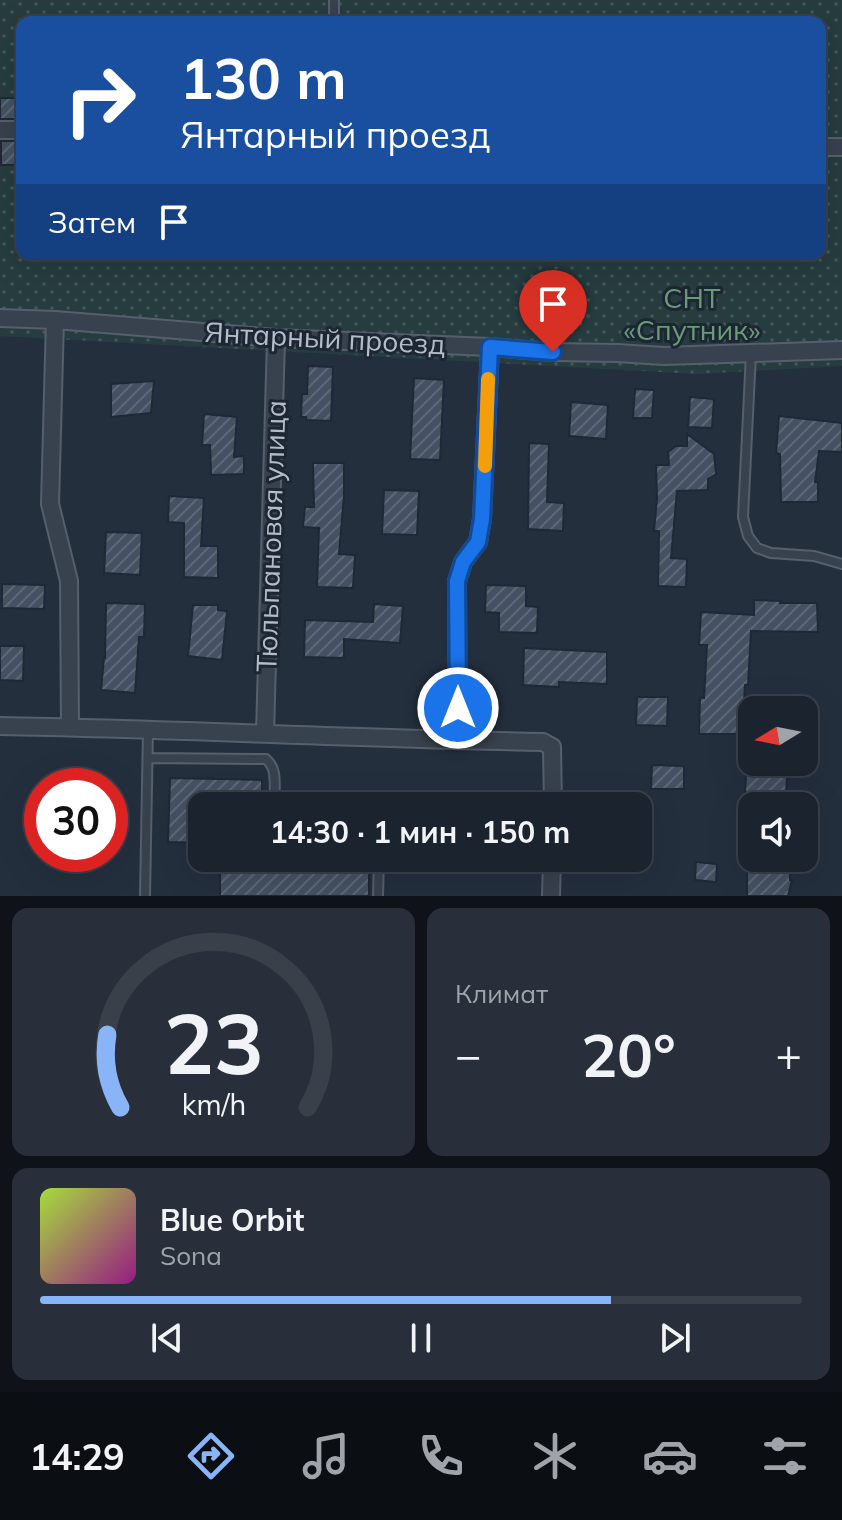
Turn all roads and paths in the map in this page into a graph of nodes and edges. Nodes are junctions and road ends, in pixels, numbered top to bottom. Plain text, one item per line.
1 (0, 318) edge
2 (55, 320) junction
3 (276, 338) junction
4 (490, 347) junction
5 (842, 350) edge
6 (751, 353) junction
7 (842, 564) edge
8 (0, 726) edge
9 (70, 726) junction
10 (148, 729) junction
11 (265, 734) junction
12 (458, 740) junction
13 (148, 758) junction
14 (274, 792) edge
15 (553, 792) edge
16 (379, 872) edge
17 (552, 872) edge
18 (145, 896) edge
19 (378, 896) edge
20 (551, 896) edge

1 - 2 street, Янтарный проезд
2 - 3 street, Янтарный проезд
2 - 9 street
3 - 4 street, Янтарный проезд
3 - 11 street, Тюльпановая улица
4 - 6 street, Янтарный проезд
4 - 12 street
5 - 6 street, Янтарный проезд
6 - 7 lane
8 - 9 street
9 - 10 street
10 - 11 street
10 - 13 lane
11 - 12 street
12 - 15 street
13 - 14 lane
13 - 18 lane
16 - 19 lane
17 - 20 street

